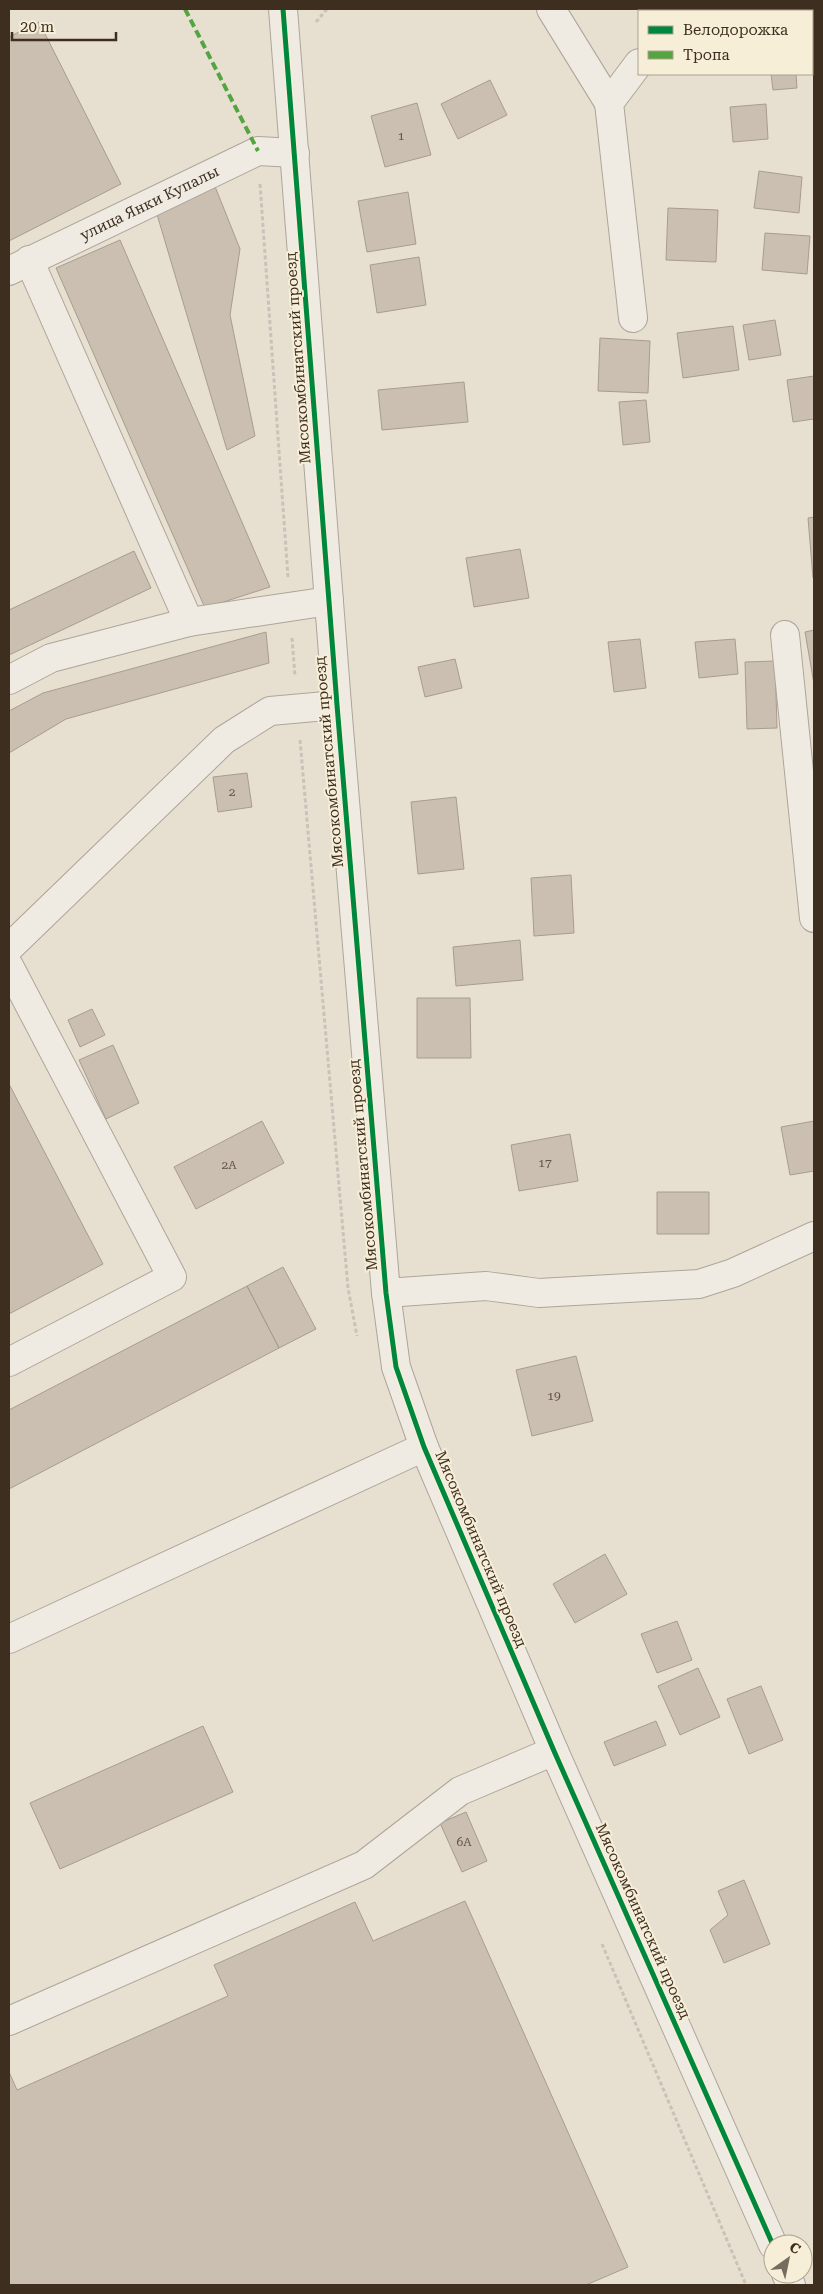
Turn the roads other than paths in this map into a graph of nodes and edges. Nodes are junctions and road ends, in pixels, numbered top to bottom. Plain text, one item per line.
1 (283, 9) edge
2 (551, 9) edge
3 (638, 63) edge
4 (609, 103) junction
5 (295, 153) junction
6 (19, 265) edge
7 (633, 318) dead end
8 (329, 601) junction
9 (189, 622) junction
10 (785, 635) dead end
11 (9, 680) edge
12 (336, 705) junction
13 (814, 918) edge
14 (9, 948) edge
15 (9, 966) edge
16 (814, 1236) edge
17 (386, 1293) junction
18 (9, 1362) edge
19 (424, 1448) junction
20 (9, 1639) edge
21 (554, 1752) junction
22 (9, 2020) edge
23 (768, 2234) edge

1 - 5 street, Мясокомбинатский проезд
2 - 4 street
3 - 4 street
4 - 7 street
5 - 6 street, улица Янки Купалы
5 - 8 street, Мясокомбинатский проезд
6 - 9 street
8 - 9 street
8 - 12 street, Мясокомбинатский проезд
9 - 11 street
10 - 13 street
12 - 14 street
12 - 17 street, Мясокомбинатский проезд
15 - 18 street
16 - 17 street
17 - 19 street, Мясокомбинатский проезд
19 - 20 street
19 - 21 street, Мясокомбинатский проезд
21 - 22 street
21 - 23 street, Мясокомбинатский проезд

